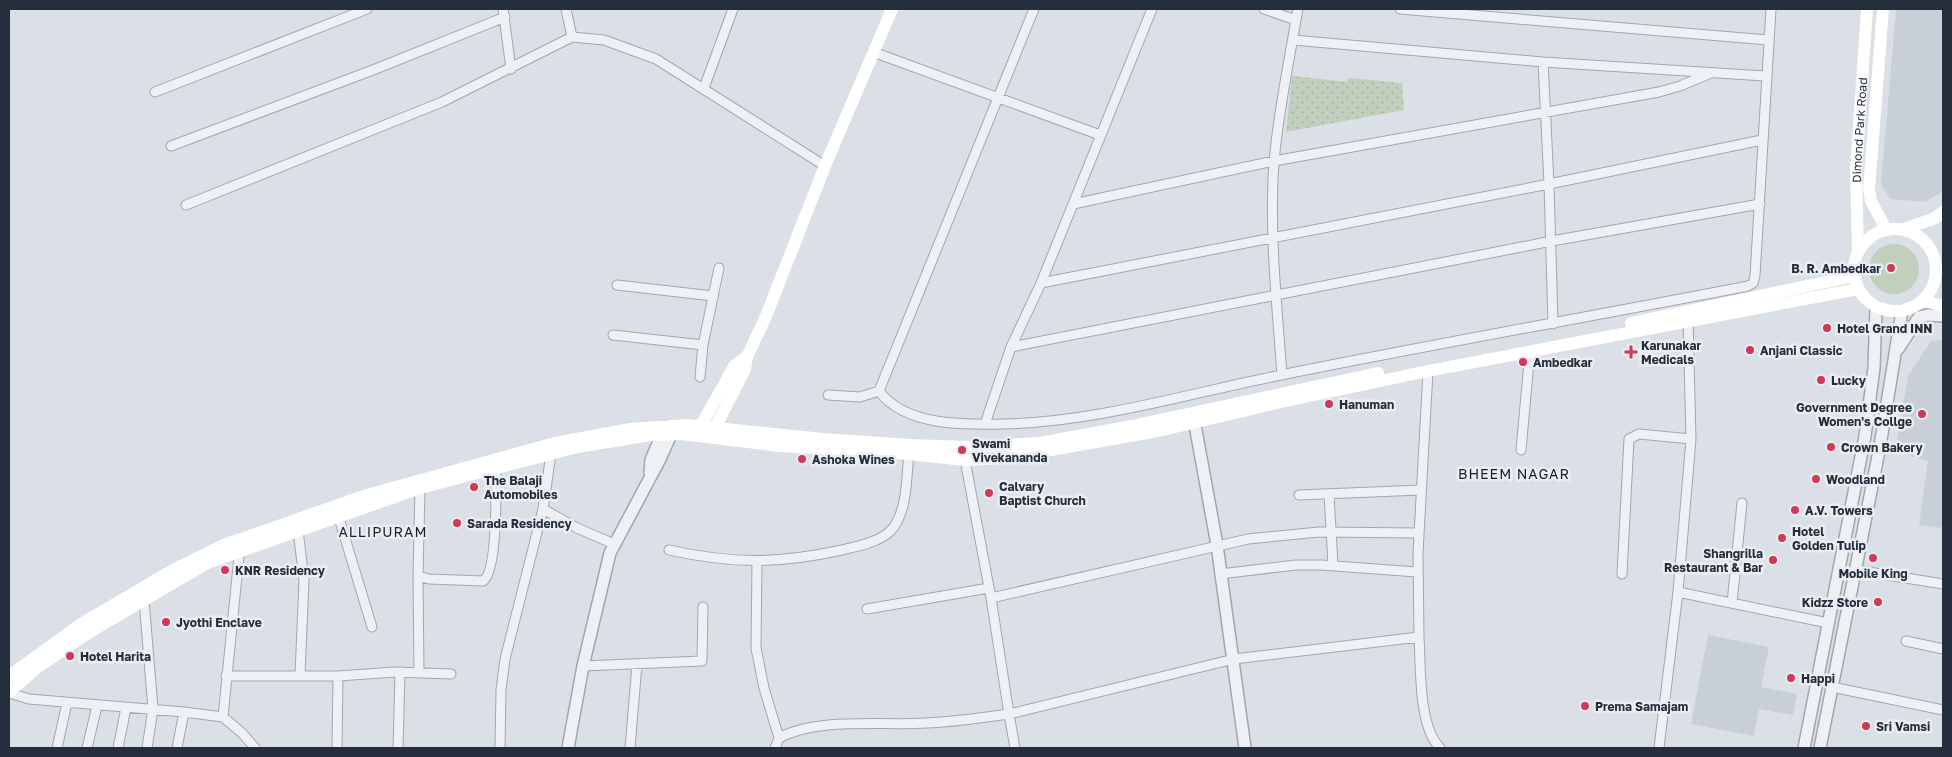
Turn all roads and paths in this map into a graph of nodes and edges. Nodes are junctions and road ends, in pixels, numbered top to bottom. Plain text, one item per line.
1 (367, 9) edge
2 (566, 9) edge
3 (733, 9) edge
4 (892, 9) edge
5 (1034, 9) edge
6 (1152, 9) edge
7 (1264, 9) edge
8 (1298, 9) edge
9 (1400, 9) edge
10 (1770, 9) edge
11 (1867, 9) edge
12 (1883, 9) edge
13 (504, 13) edge
14 (1296, 20) junction
15 (572, 37) junction
16 (1293, 40) junction
17 (1768, 40) junction
18 (873, 52) junction
19 (1543, 62) junction
20 (511, 69) junction
21 (1711, 73) junction
22 (1765, 76) junction
23 (704, 88) junction
24 (155, 92) dead end
25 (998, 98) junction
26 (1544, 114) junction
27 (1100, 135) junction
28 (1762, 140) junction
29 (171, 146) dead end
30 (1274, 161) junction
31 (826, 166) junction
32 (1549, 184) junction
33 (1073, 204) junction
34 (1760, 204) junction
35 (186, 205) dead end
36 (1943, 212) edge
37 (1886, 229) junction
38 (1905, 229) junction
39 (1274, 237) junction
40 (1552, 241) junction
41 (1858, 252) junction
42 (719, 268) dead end
43 (1940, 269) edge
44 (1854, 276) junction
45 (1041, 283) junction
46 (618, 285) dead end
47 (1858, 290) junction
48 (1277, 295) junction
49 (713, 296) junction
50 (1924, 300) junction
51 (1943, 306) edge
52 (1876, 307) junction
53 (1902, 311) junction
54 (1943, 316) edge
55 (1688, 317) junction
56 (1553, 324) junction
57 (613, 335) dead end
58 (703, 345) junction
59 (1011, 347) junction
60 (1530, 351) junction
61 (1895, 354) junction
62 (747, 357) junction
63 (1428, 371) junction
64 (1282, 375) junction
65 (700, 377) dead end
66 (879, 391) junction
67 (828, 395) dead end
68 (1194, 418) junction
69 (985, 424) junction
70 (668, 430) junction
71 (699, 431) junction
72 (713, 432) junction
73 (1691, 439) junction
74 (1521, 450) dead end
75 (551, 454) junction
76 (909, 454) junction
77 (965, 460) junction
78 (496, 463) junction
79 (420, 488) junction
80 (1421, 490) junction
81 (1329, 494) junction
82 (1299, 495) dead end
83 (1742, 503) dead end
84 (543, 509) junction
85 (338, 515) junction
86 (298, 530) junction
87 (1331, 532) junction
88 (1419, 533) junction
89 (614, 544) junction
90 (240, 545) junction
91 (1217, 545) junction
92 (668, 550) dead end
93 (757, 562) junction
94 (1333, 565) junction
95 (1856, 570) junction
96 (1417, 572) junction
97 (1220, 574) junction
98 (1622, 574) dead end
99 (418, 576) junction
100 (1943, 584) edge
101 (989, 588) junction
102 (1678, 592) junction
103 (991, 598) junction
104 (144, 600) junction
105 (1732, 603) junction
106 (703, 607) dead end
107 (867, 609) dead end
108 (1828, 623) junction
109 (372, 627) dead end
110 (1419, 637) junction
111 (1906, 641) dead end
112 (1943, 649) edge
113 (1234, 659) junction
114 (637, 664) junction
115 (582, 666) junction
116 (400, 672) junction
117 (419, 672) junction
118 (451, 674) dead end
119 (9, 676) edge
120 (226, 676) junction
121 (300, 676) junction
122 (338, 676) junction
123 (1832, 687) junction
124 (9, 692) edge
125 (66, 703) junction
126 (96, 706) junction
127 (126, 708) junction
128 (152, 709) junction
129 (1943, 710) edge
130 (184, 712) junction
131 (1009, 714) junction
132 (223, 717) junction
133 (779, 738) junction
134 (56, 748) edge
135 (87, 748) edge
136 (118, 748) edge
137 (147, 748) edge
138 (177, 748) edge
139 (255, 748) edge
140 (337, 748) edge
141 (398, 748) edge
142 (500, 748) edge
143 (568, 748) edge
144 (630, 748) edge
145 (775, 748) edge
146 (1015, 748) edge
147 (1245, 748) edge
148 (1440, 748) edge
149 (1659, 748) edge
150 (1804, 748) edge
151 (1820, 748) edge

1 - 24 street
2 - 15 street
3 - 23 street
4 - 18 main road
5 - 25 street
6 - 27 street
7 - 14 street
8 - 14 street
9 - 17 street
10 - 17 street
11 - 41 main road, Dimond Park Road
12 - 37 main road, Dimond Park Road
13 - 20 street
13 - 29 street
14 - 16 street
15 - 20 street
15 - 23 street
16 - 19 street
16 - 30 street
17 - 22 street
18 - 25 street
18 - 31 main road
19 - 21 street
19 - 26 street
20 - 35 street
21 - 22 street
21 - 26 street
22 - 28 street
23 - 31 street
25 - 27 street
25 - 66 street
26 - 30 street
26 - 32 street
27 - 33 street
28 - 32 street
28 - 34 street
30 - 33 street
30 - 39 street
31 - 62 main road
32 - 39 street
32 - 40 street
33 - 45 street
34 - 40 street
34 - 56 street
36 - 38 main road
37 - 38 main road
37 - 41 main road
38 - 43 main road
39 - 45 street
39 - 48 street
40 - 48 street
40 - 56 street
41 - 44 main road
42 - 49 street
43 - 50 main road
44 - 47 main road
44 - 55 main road
45 - 59 street
46 - 49 street
47 - 52 main road
47 - 55 main road
48 - 59 street
48 - 64 street
49 - 58 street
50 - 51 main road
50 - 53 main road
52 - 53 main road
52 - 108 street
53 - 61 street
54 - 61 street
55 - 60 main road
55 - 68 main road
55 - 73 street
56 - 64 street
57 - 58 street
58 - 65 street
59 - 69 street
60 - 63 main road
60 - 74 street
61 - 95 street
62 - 71 main road
62 - 72 main road
63 - 68 main road
63 - 80 street
64 - 69 street
66 - 67 street
66 - 69 street
68 - 72 main road
68 - 77 main road
68 - 91 street
70 - 71 main road
70 - 75 main road
70 - 78 main road
70 - 89 street
71 - 72 main road
72 - 76 main road
73 - 98 street
73 - 102 street
75 - 78 main road
75 - 84 street
76 - 77 main road
76 - 93 street
77 - 101 street
78 - 79 main road
78 - 90 main road
78 - 99 street
79 - 85 main road
79 - 99 street
80 - 81 street
80 - 88 street
81 - 82 street
81 - 87 street
83 - 105 street
84 - 89 street
84 - 142 street
85 - 86 main road
85 - 109 street
86 - 90 main road
86 - 121 street
87 - 88 street
87 - 91 street
87 - 94 street
88 - 96 street
89 - 115 street
90 - 104 main road
90 - 119 main road
90 - 120 street
91 - 97 street
91 - 103 street
92 - 93 street
93 - 133 street
94 - 96 street
94 - 97 street
95 - 100 street
95 - 123 street
96 - 110 street
97 - 113 street
99 - 117 street
101 - 103 street
101 - 107 street
102 - 105 street
102 - 149 street
103 - 131 street
104 - 124 main road
104 - 128 street
105 - 108 street
106 - 114 street
108 - 150 street
110 - 113 street
110 - 148 street
111 - 112 street
113 - 131 street
113 - 147 street
114 - 115 street
114 - 144 street
115 - 143 street
116 - 117 street
116 - 122 street
116 - 141 street
117 - 118 street
120 - 121 street
120 - 132 street
121 - 122 street
122 - 140 street
123 - 129 street
123 - 151 street
124 - 125 street
125 - 126 street
125 - 134 street
126 - 127 street
126 - 135 street
127 - 128 street
127 - 136 street
128 - 130 street
128 - 137 street
130 - 132 street
130 - 138 street
131 - 133 street
131 - 146 street
132 - 139 street
133 - 145 street

